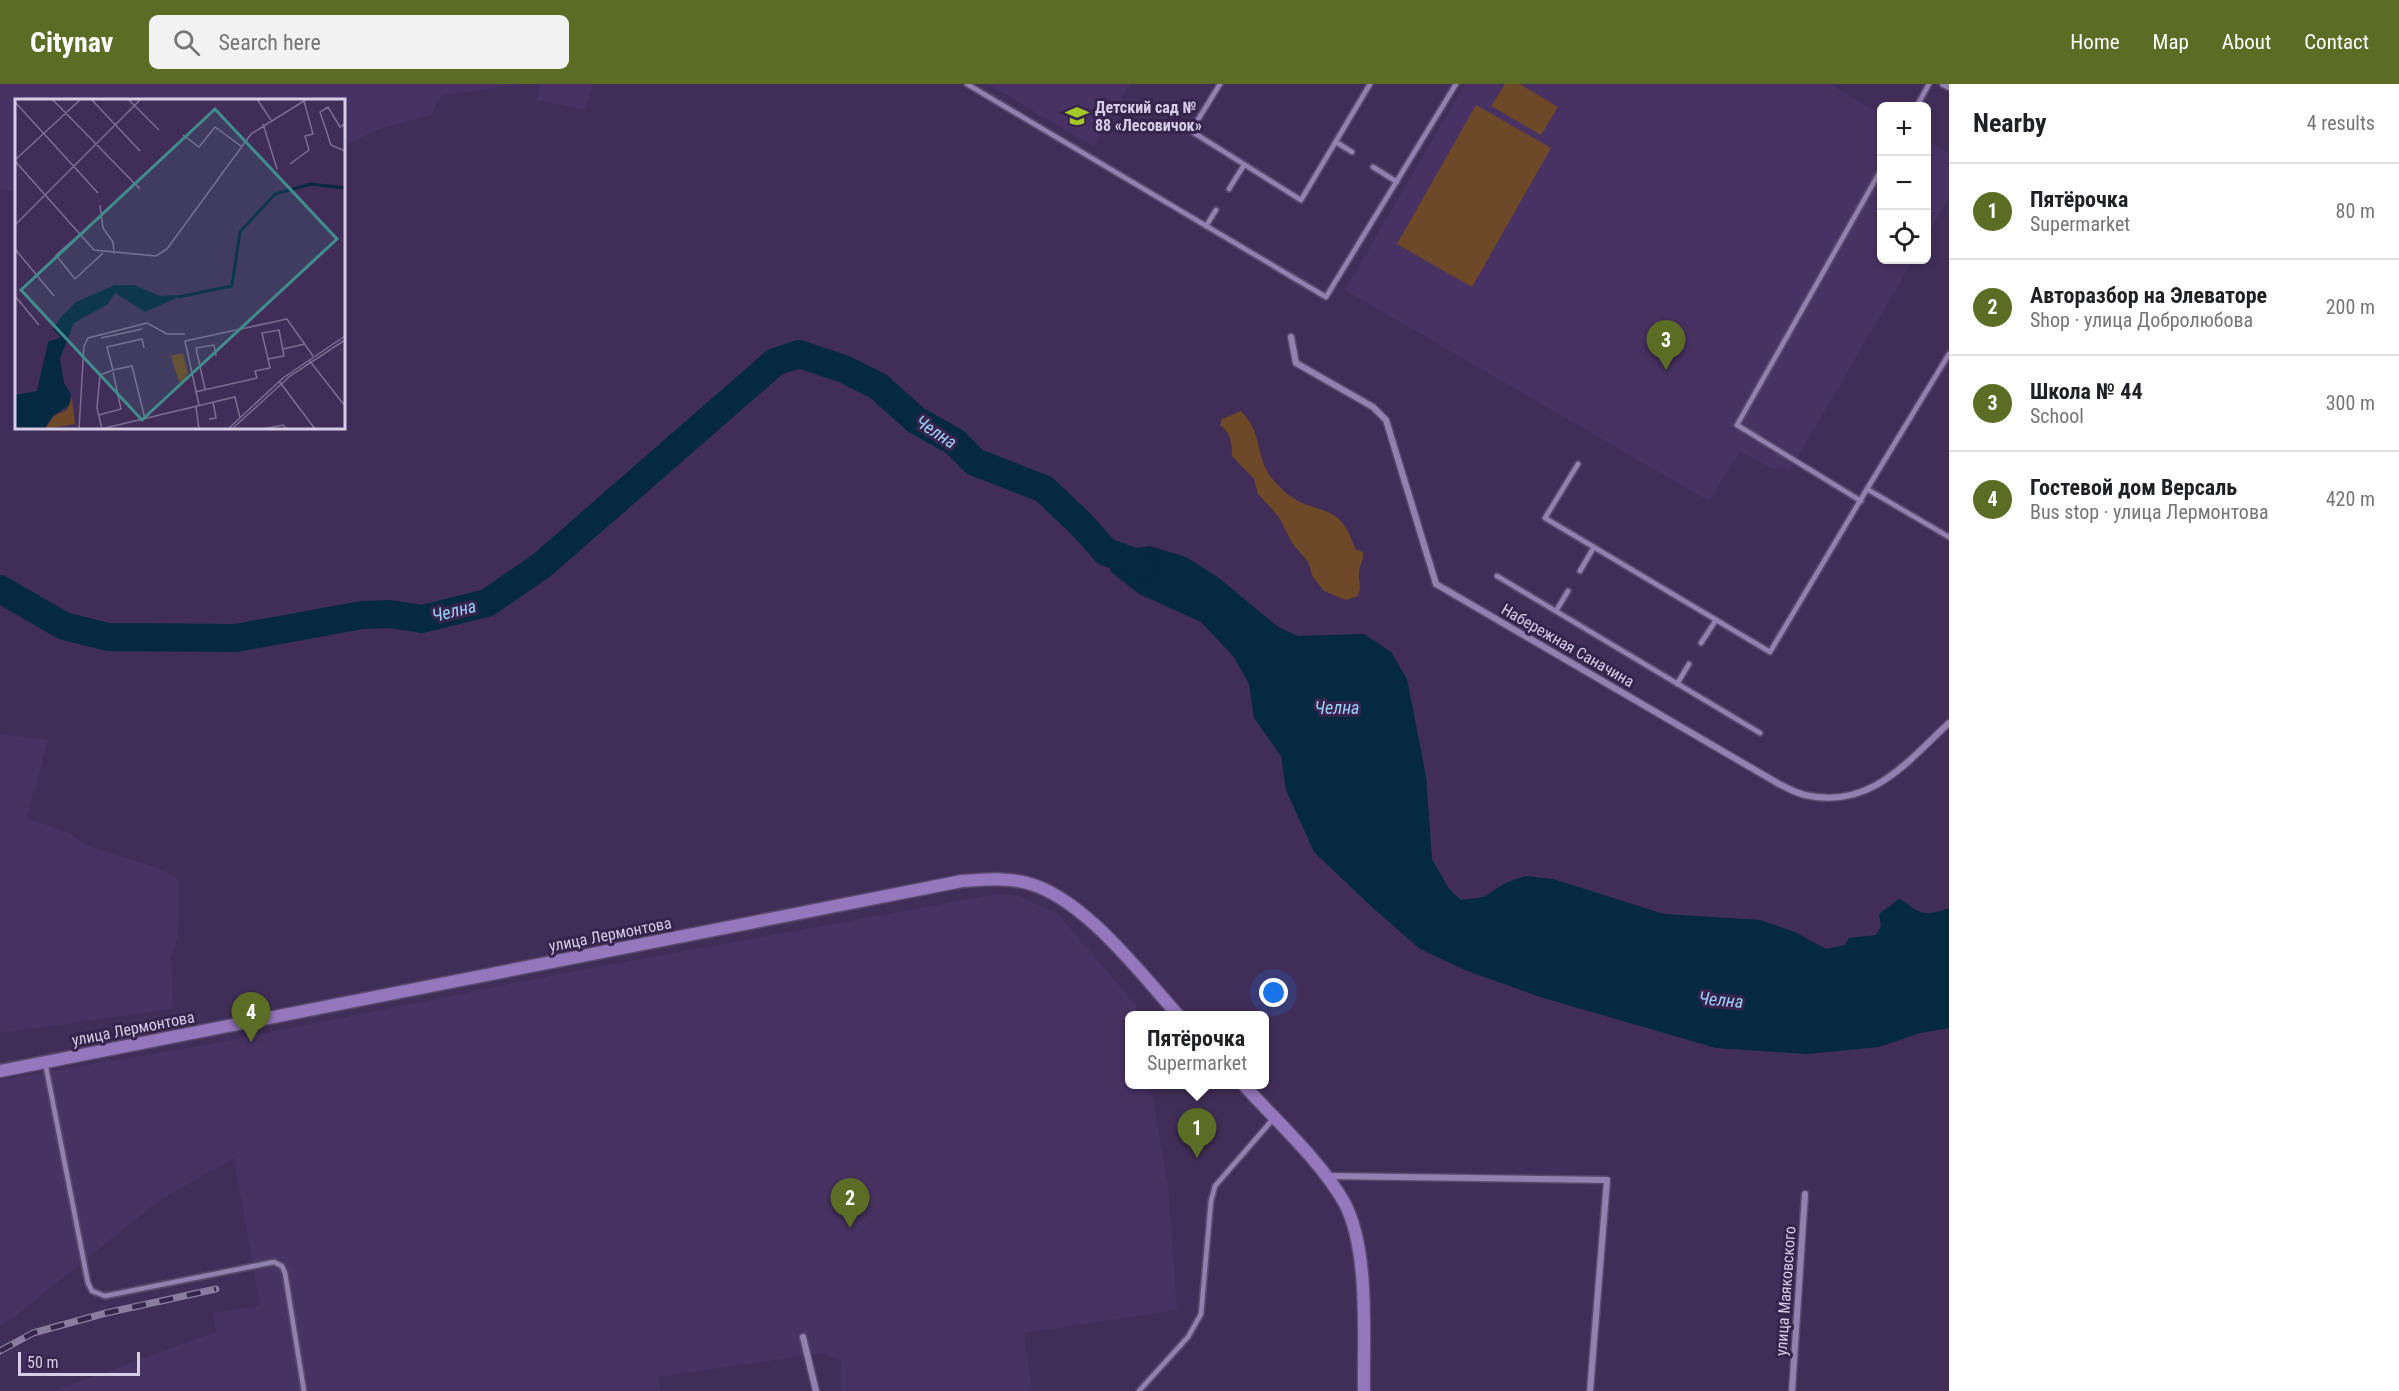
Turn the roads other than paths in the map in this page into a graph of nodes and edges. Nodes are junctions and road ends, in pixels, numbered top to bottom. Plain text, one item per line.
1 (967, 84) edge
2 (1220, 84) edge
3 (1371, 84) edge
4 (1456, 84) edge
5 (1929, 84) edge
6 (1943, 84) edge
7 (1949, 87) edge
8 (1919, 102) edge
9 (1336, 142) junction
10 (1352, 152) dead end
11 (1244, 165) junction
12 (1374, 167) dead end
13 (1877, 175) edge
14 (1397, 182) junction
15 (1229, 189) dead end
16 (1216, 210) dead end
17 (1206, 226) junction
18 (1291, 337) dead end
19 (1949, 354) edge
20 (1578, 464) dead end
21 (1867, 489) junction
22 (1861, 501) junction
23 (1949, 537) edge
24 (1594, 547) junction
25 (1580, 571) dead end
26 (1497, 576) dead end
27 (1568, 591) dead end
28 (1556, 611) junction
29 (1716, 620) junction
30 (1701, 643) dead end
31 (1689, 664) dead end
32 (1677, 684) junction
33 (1949, 723) edge
34 (1760, 733) dead end
35 (1174, 1011) edge
36 (45, 1062) junction
37 (0, 1071) edge
38 (1247, 1089) edge
39 (1274, 1119) junction
40 (1327, 1176) junction
41 (1805, 1194) dead end
42 (802, 1337) dead end
43 (304, 1391) edge
44 (816, 1391) edge
45 (1139, 1391) edge
46 (1364, 1391) edge
47 (1590, 1391) edge
48 (1792, 1391) edge

1 - 17 lane
2 - 11 lane
3 - 9 lane
4 - 14 lane
5 - 8 lane
6 - 7 street
9 - 10 lane
9 - 11 lane
11 - 15 lane
12 - 14 lane
13 - 22 lane
14 - 17 lane
16 - 17 lane
18 - 33 street, Набережная Саначина
19 - 21 lane
20 - 24 lane
21 - 22 lane
21 - 23 lane
22 - 29 lane
24 - 25 lane
24 - 29 lane
26 - 28 lane
27 - 28 lane
28 - 32 lane
29 - 30 lane
31 - 32 lane
32 - 34 lane
35 - 36 street, улица Лермонтова
36 - 37 street, улица Лермонтова
36 - 43 lane
38 - 39 street
39 - 40 street
39 - 45 lane
40 - 46 street
40 - 47 street
41 - 48 street, улица Маяковского
42 - 44 street

